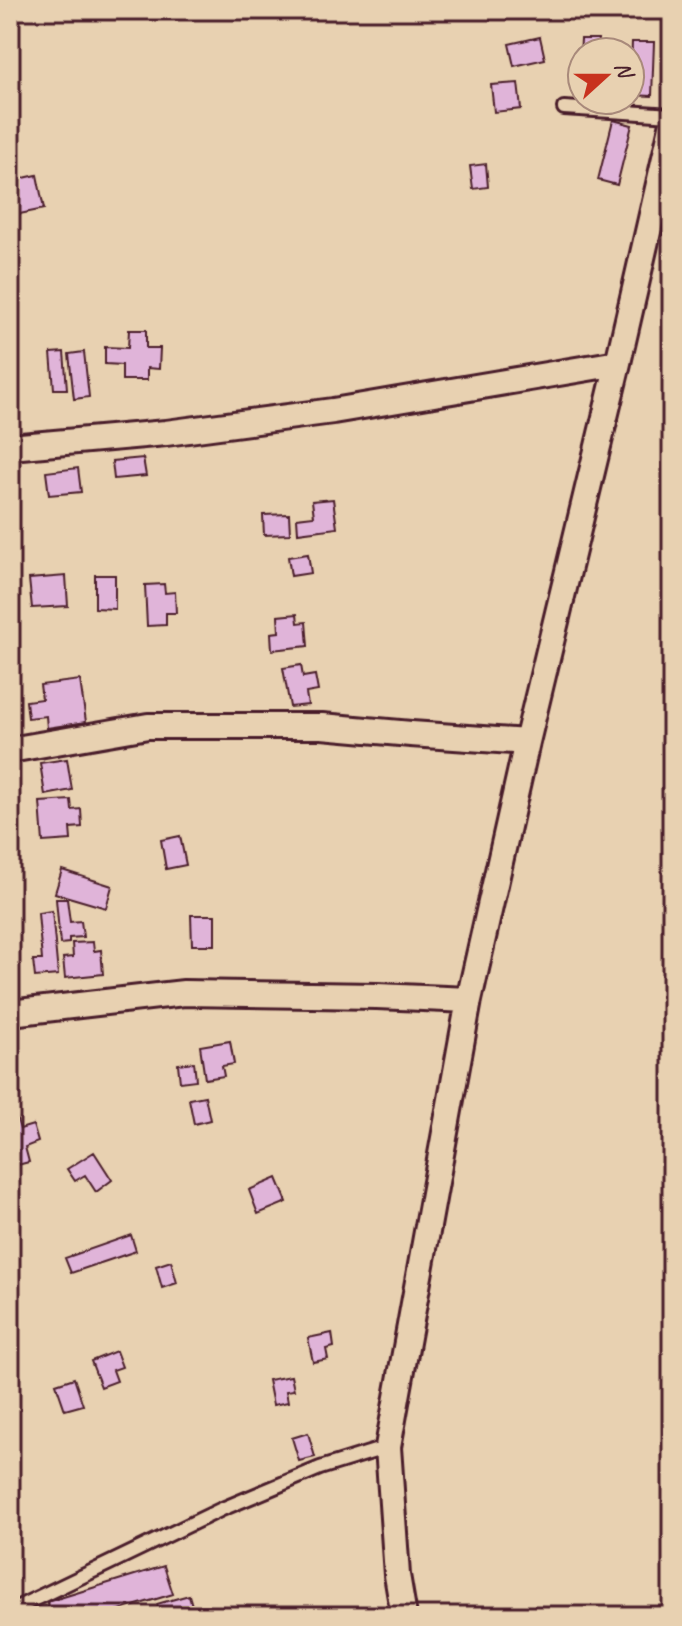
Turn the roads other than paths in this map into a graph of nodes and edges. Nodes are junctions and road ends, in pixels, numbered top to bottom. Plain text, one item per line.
1 (564, 108) dead end
2 (672, 115) edge
3 (672, 127) edge
4 (618, 363) junction
5 (10, 447) edge
6 (527, 742) junction
7 (10, 750) edge
8 (469, 1000) junction
9 (10, 1013) edge
10 (388, 1447) junction
11 (10, 1611) edge
12 (404, 1616) edge

1 - 2 lane
3 - 4 street
4 - 5 street
4 - 6 street
6 - 7 street
6 - 8 street
8 - 9 street
8 - 10 street
10 - 11 lane
10 - 12 street

